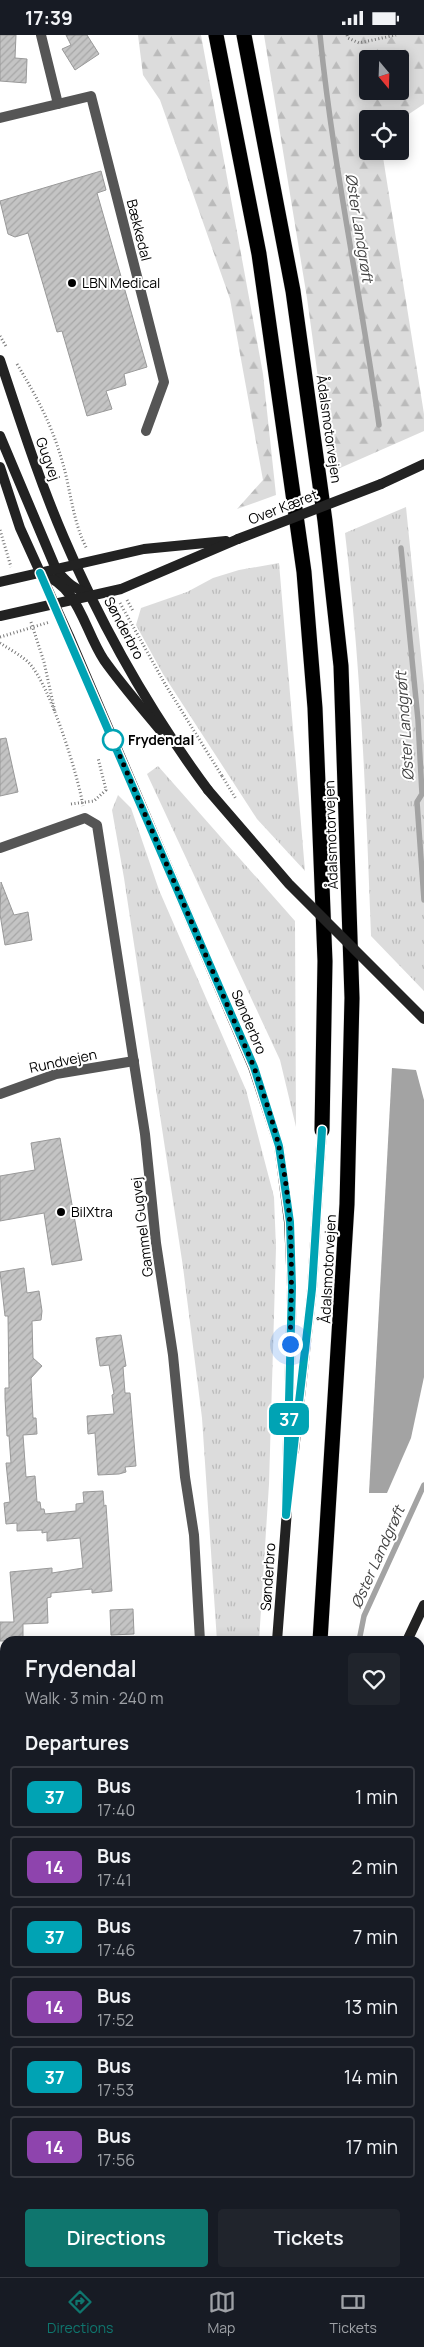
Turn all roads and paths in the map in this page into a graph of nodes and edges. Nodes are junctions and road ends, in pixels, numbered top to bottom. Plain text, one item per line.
1 (41, 35) edge
2 (216, 35) edge
3 (244, 35) edge
4 (347, 35) edge
5 (396, 35) edge
6 (58, 104) junction
7 (0, 118) edge
8 (0, 336) edge
9 (8, 349) dead end
10 (12, 356) dead end
11 (0, 360) edge
12 (146, 431) dead end
13 (0, 436) edge
14 (424, 464) edge
15 (0, 467) edge
16 (0, 530) edge
17 (236, 540) junction
18 (6, 548) dead end
19 (88, 551) dead end
20 (77, 564) junction
21 (56, 569) junction
22 (40, 573) junction
23 (0, 582) edge
24 (92, 595) junction
25 (74, 599) junction
26 (54, 604) junction
27 (0, 616) edge
28 (129, 620) dead end
29 (26, 631) dead end
30 (0, 637) edge
31 (0, 643) edge
32 (39, 644) dead end
33 (57, 720) junction
34 (98, 757) dead end
35 (207, 790) junction
36 (82, 803) junction
37 (71, 804) dead end
38 (240, 805) dead end
39 (85, 818) junction
40 (0, 849) edge
41 (424, 1019) edge
42 (134, 1061) junction
43 (0, 1094) edge
44 (322, 1130) joint
45 (286, 1515) junction
46 (424, 1605) edge
47 (200, 1636) edge
48 (278, 1636) edge
49 (320, 1636) edge
50 (409, 1636) edge

1 - 6 street
2 - 44 highway, Ådalsmotorvejen
3 - 49 highway, Ådalsmotorvejen
4 - 5 path
6 - 7 street, Bækkedal
6 - 12 street, Bækkedal
8 - 9 path
10 - 19 path
11 - 20 street, Gugvej
13 - 21 street
14 - 17 street, Over Kæret, bridge
15 - 22 street
16 - 18 path
17 - 20 street, Over Kæret
17 - 24 street, Over Kæret
20 - 21 street, Over Kæret
20 - 24 street, Sønderbro
21 - 22 street, Over Kæret
21 - 24 street
22 - 23 street, Over Kæret
22 - 25 street
22 - 26 street, Sønderbro
24 - 25 street, Over Kæret
24 - 35 street, Sønderbro
25 - 26 street, Over Kæret
25 - 35 street
26 - 27 street, Over Kæret
26 - 45 street, Sønderbro
28 - 38 path, bridge
29 - 30 path
31 - 33 path
32 - 33 path
33 - 36 path
34 - 36 path
35 - 41 street, Sønderbro, bridge
36 - 37 path
36 - 39 path
39 - 40 street
39 - 42 street, Gammel Gugvej
42 - 43 street, Rundvejen
42 - 47 street, Gammel Gugvej
44 - 45 street, Sønderbro
45 - 48 street, Sønderbro
46 - 50 street

